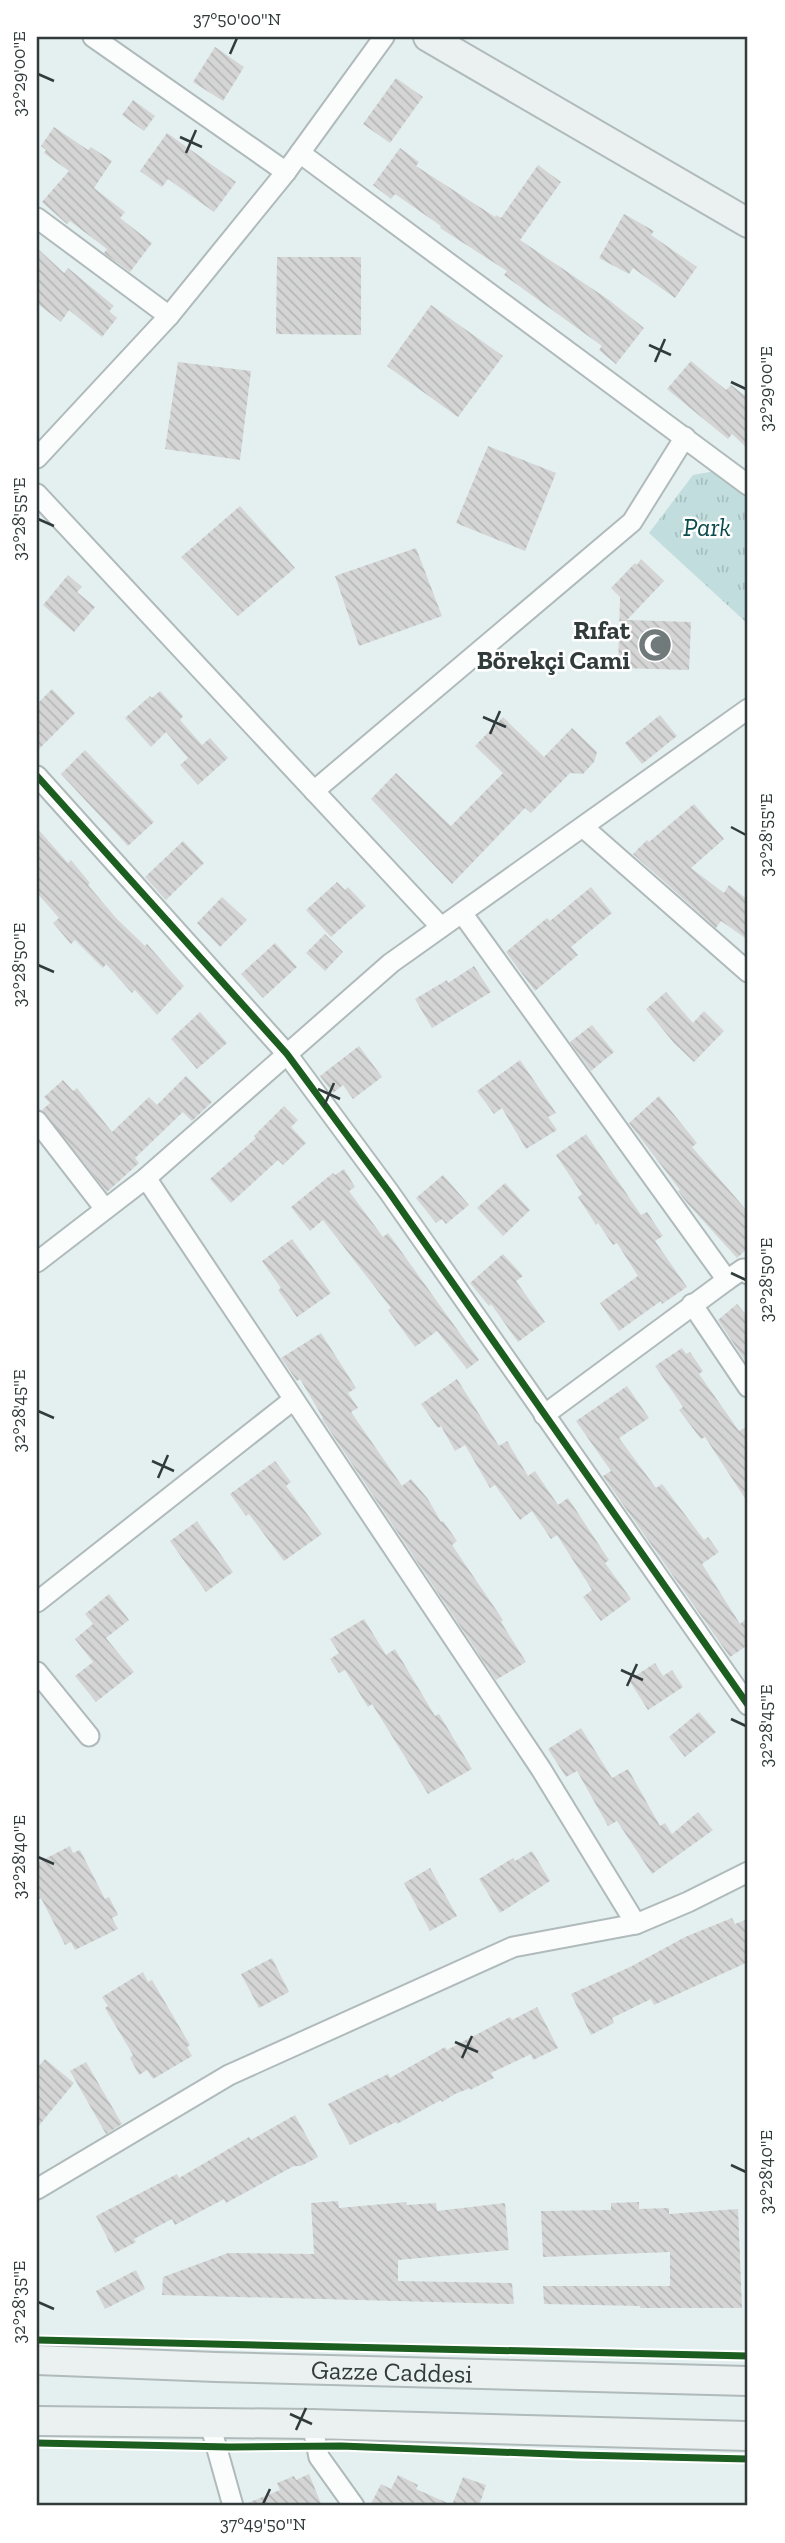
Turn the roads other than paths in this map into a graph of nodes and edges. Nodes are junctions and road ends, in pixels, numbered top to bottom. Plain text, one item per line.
1 (93, 37) edge
2 (384, 37) edge
3 (431, 37) edge
4 (300, 153) junction
5 (286, 173) junction
6 (37, 218) edge
7 (748, 223) edge
8 (169, 316) junction
9 (685, 437) junction
10 (37, 458) edge
11 (748, 485) edge
12 (37, 494) edge
13 (748, 709) edge
14 (37, 776) edge
15 (314, 791) junction
16 (583, 827) junction
17 (462, 913) junction
18 (442, 927) junction
19 (748, 972) edge
20 (287, 1054) junction
21 (37, 1121) edge
22 (146, 1178) junction
23 (105, 1209) junction
24 (37, 1262) edge
25 (748, 1274) edge
26 (727, 1280) junction
27 (692, 1304) junction
28 (748, 1387) edge
29 (293, 1401) junction
30 (544, 1415) junction
31 (37, 1602) edge
32 (37, 1672) edge
33 (748, 1704) edge
34 (89, 1736) dead end
35 (748, 1872) edge
36 (636, 1924) junction
37 (37, 2189) edge
38 (37, 2360) edge
39 (748, 2381) edge
40 (37, 2421) edge
41 (210, 2424) junction
42 (312, 2424) junction
43 (748, 2435) edge
44 (233, 2506) edge
45 (355, 2506) edge

1 - 5 street
2 - 4 street
3 - 7 main road
4 - 5 street
4 - 9 street
5 - 8 street
6 - 8 street
8 - 10 street
9 - 11 street
9 - 15 street
12 - 15 street
13 - 16 street
14 - 20 street
15 - 18 street
16 - 17 street
16 - 19 street
17 - 18 street
17 - 26 street
18 - 20 street
20 - 22 street
20 - 30 street
21 - 23 street
22 - 23 street
22 - 29 street
23 - 24 street
25 - 26 street
26 - 27 street
27 - 28 street
27 - 30 street
29 - 31 street
29 - 36 street
30 - 33 street
32 - 34 street
35 - 36 street
36 - 37 street
38 - 39 main road, Gazze Caddesi
40 - 41 main road, Gazze Caddesi
41 - 42 main road, Gazze Caddesi
41 - 44 street
42 - 43 main road, Gazze Caddesi
42 - 45 street

